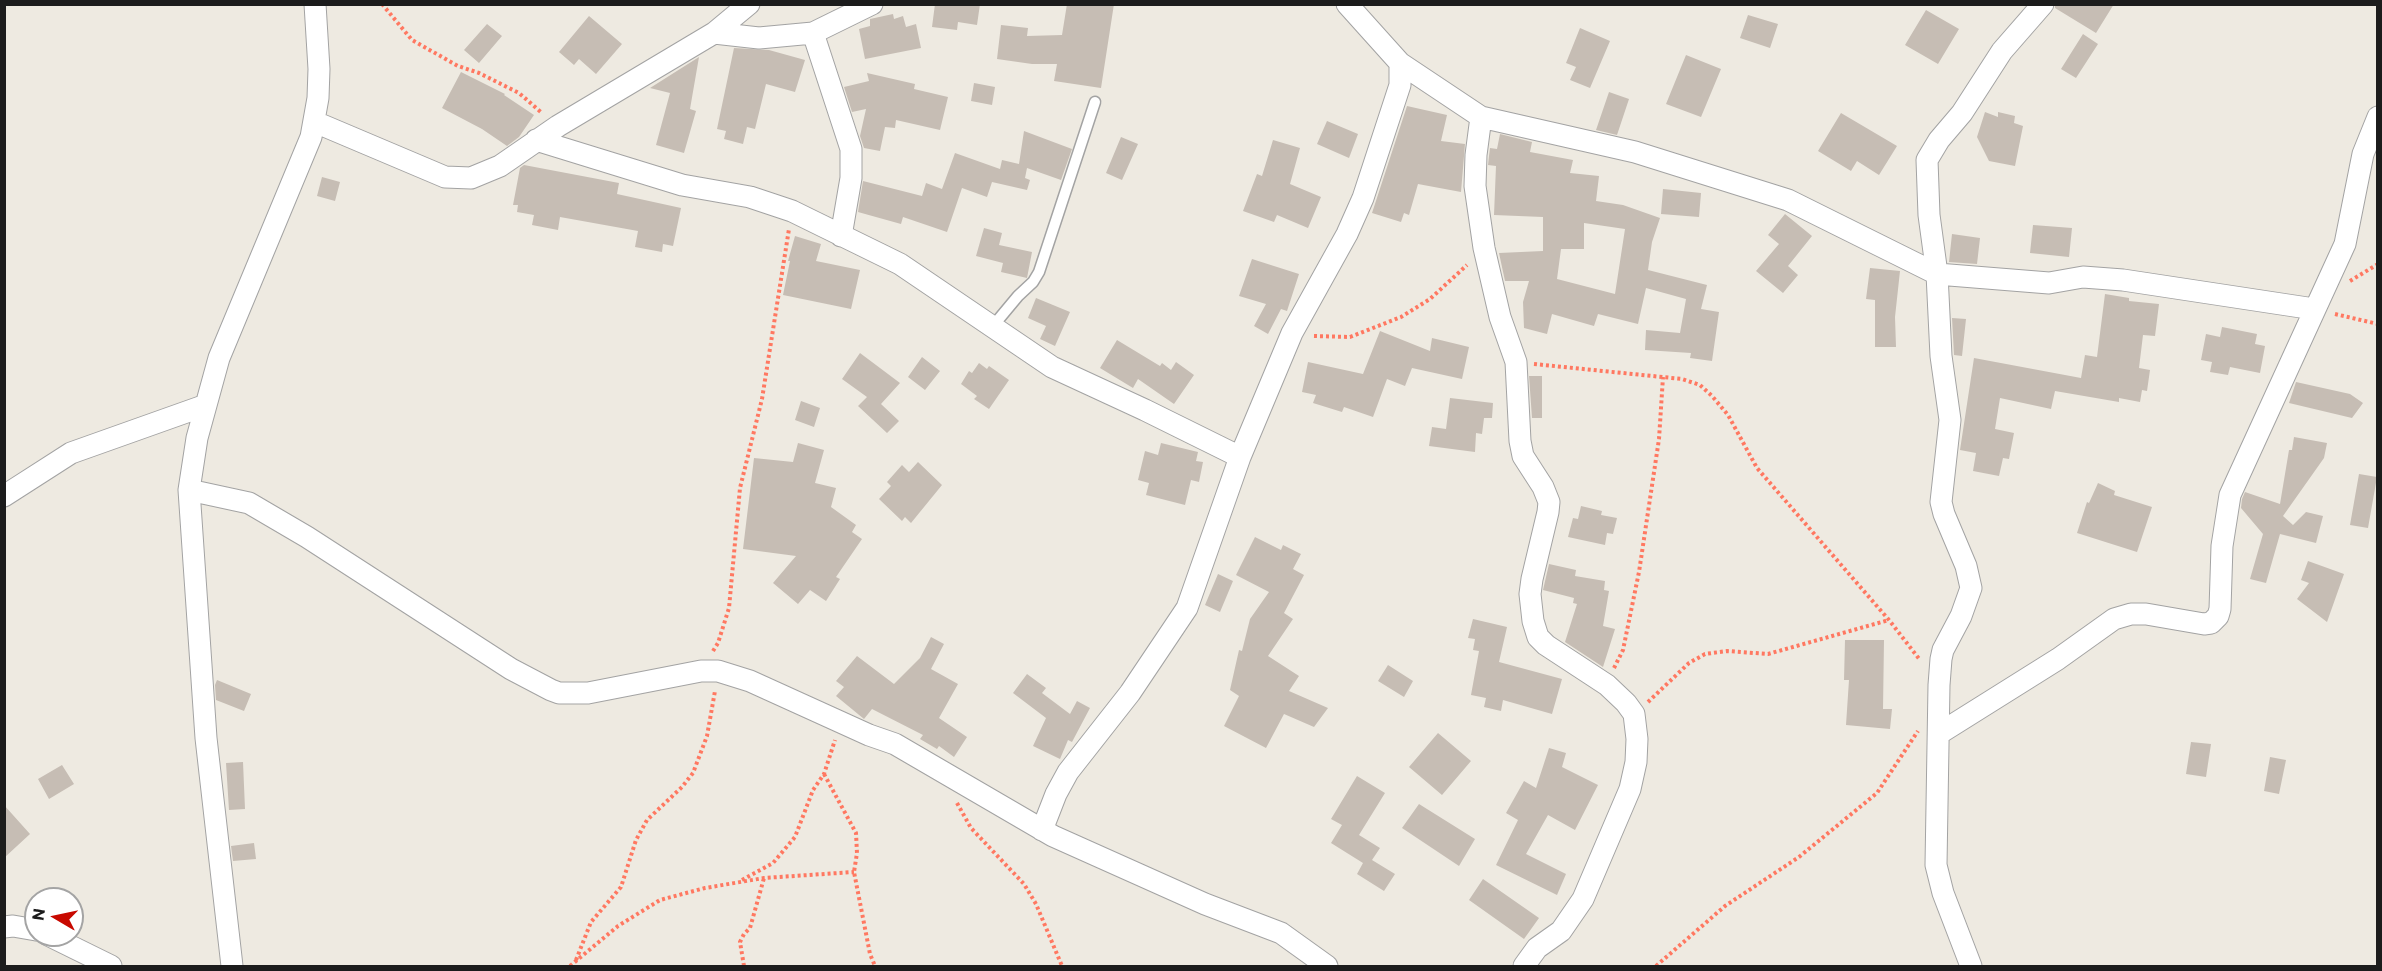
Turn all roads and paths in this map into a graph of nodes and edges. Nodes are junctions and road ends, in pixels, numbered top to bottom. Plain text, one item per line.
1 (315, 4) edge
2 (382, 4) edge
3 (749, 4) edge
4 (872, 4) edge
5 (1347, 4) edge
6 (2043, 4) edge
7 (714, 33) junction
8 (813, 33) junction
9 (1400, 63) junction
10 (1095, 102) dead end
11 (1481, 117) junction
12 (2378, 117) edge
13 (315, 122) junction
14 (558, 126) junction
15 (536, 140) junction
16 (792, 211) junction
17 (841, 236) junction
18 (1485, 248) junction
19 (1937, 274) junction
20 (2314, 309) junction
21 (2378, 324) edge
22 (993, 326) junction
23 (1292, 333) junction
24 (1516, 362) junction
25 (1663, 377) junction
26 (206, 405) junction
27 (1239, 457) junction
28 (189, 490) junction
29 (4, 496) edge
30 (1889, 620) junction
31 (710, 671) junction
32 (1606, 685) junction
33 (1939, 685) junction
34 (1634, 714) junction
35 (841, 722) junction
36 (1929, 731) junction
37 (824, 774) junction
38 (954, 798) dead end
39 (1042, 830) junction
40 (854, 872) junction
41 (764, 878) junction
42 (739, 882) junction
43 (4, 927) edge
44 (24, 928) edge
45 (72, 947) edge
46 (576, 960) junction
47 (111, 966) edge
48 (232, 966) edge
49 (570, 966) edge
50 (744, 966) edge
51 (875, 966) edge
52 (1062, 966) edge
53 (1327, 966) edge
54 (1524, 966) edge
55 (1656, 966) edge
56 (1971, 966) edge

1 - 13 street
2 - 14 path
3 - 7 street
4 - 8 street
5 - 9 street
6 - 19 street
7 - 8 street
7 - 14 street
8 - 17 street
9 - 11 street
9 - 23 street
10 - 22 lane
11 - 18 street
11 - 19 street
12 - 20 street
13 - 15 street
13 - 26 street
14 - 15 street
15 - 16 street
16 - 17 street
16 - 31 path
17 - 22 street
18 - 23 path
18 - 24 street
19 - 20 street
19 - 33 street
20 - 21 path
20 - 36 street
22 - 27 street
23 - 27 street
24 - 25 path
24 - 32 street
25 - 30 path
25 - 32 path
26 - 28 street
26 - 29 street
27 - 39 street
28 - 31 street
28 - 48 street
30 - 33 path
30 - 34 path
31 - 35 street
31 - 46 path
32 - 34 street
33 - 36 street
34 - 54 street
35 - 37 path
35 - 39 street
36 - 55 path
36 - 56 street
37 - 40 path
37 - 42 path
38 - 52 path
39 - 53 street
40 - 41 path
40 - 51 path
41 - 42 path
41 - 50 path
42 - 46 path
43 - 44 street
45 - 47 street
46 - 49 path

